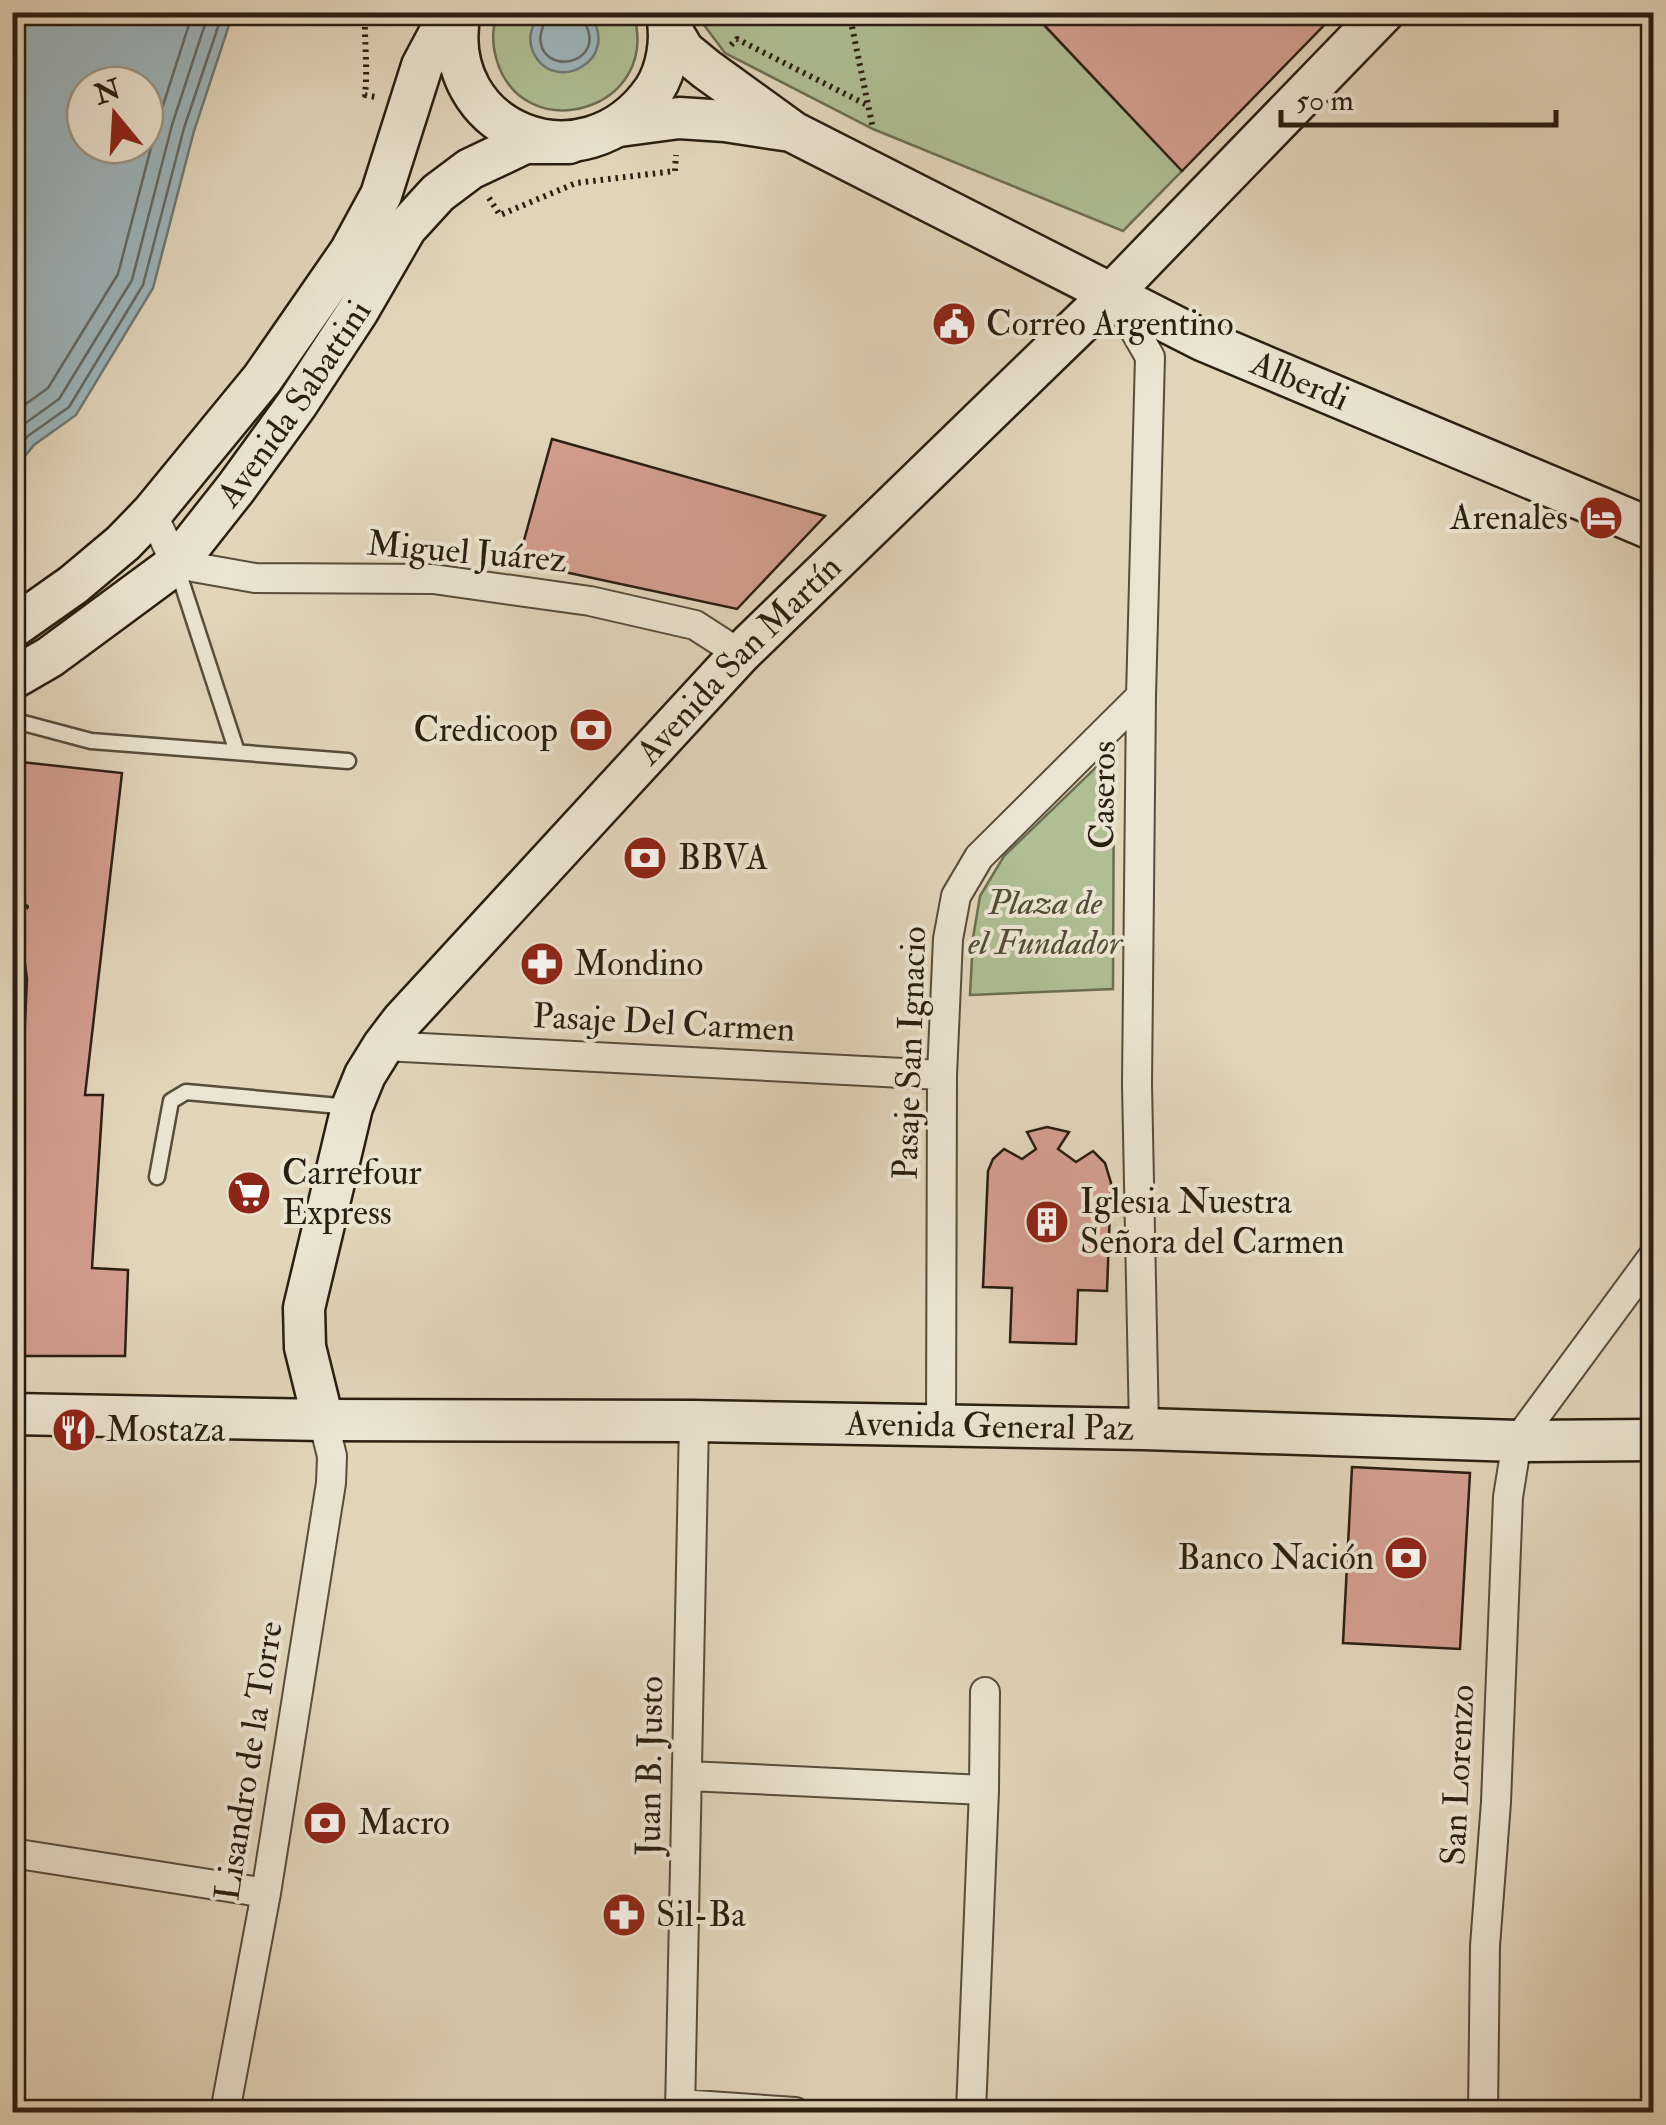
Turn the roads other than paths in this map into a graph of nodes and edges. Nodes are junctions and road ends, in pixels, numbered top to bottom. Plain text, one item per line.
1 (1384, 12) edge
2 (442, 18) edge
3 (668, 19) edge
4 (619, 126) junction
5 (793, 132) junction
6 (569, 143) junction
7 (1113, 292) junction
8 (152, 514) junction
9 (1654, 530) edge
10 (176, 564) junction
11 (12, 628) edge
12 (740, 654) junction
13 (12, 679) edge
14 (1141, 696) junction
15 (12, 720) edge
16 (237, 752) junction
17 (348, 761) dead end
18 (383, 1046) junction
19 (942, 1075) junction
20 (352, 1107) junction
21 (157, 1177) dead end
22 (1654, 1255) edge
23 (12, 1414) edge
24 (323, 1420) junction
25 (694, 1421) junction
26 (941, 1427) junction
27 (1144, 1428) junction
28 (1654, 1440) edge
29 (1518, 1442) junction
30 (984, 1692) dead end
31 (688, 1776) junction
32 (984, 1790) junction
33 (12, 1854) edge
34 (266, 1893) junction
35 (680, 2108) edge
36 (225, 2112) edge
37 (796, 2112) edge
38 (971, 2112) edge
39 (1482, 2112) edge

1 - 7 main road, Avenida San Martín
2 - 6 main road
2 - 8 main road, Avenida Sabattini
3 - 4 main road
3 - 5 main road, Alberdi
4 - 5 main road, Alberdi
4 - 6 main road, Avenida Sabattini
5 - 7 main road, Alberdi
6 - 10 main road, Avenida Sabattini
7 - 9 main road, Alberdi
7 - 12 main road, Avenida San Martín
7 - 14 street, Caseros
8 - 10 street
8 - 11 main road, Avenida Sabattini
10 - 12 street, Miguel Juárez
10 - 13 main road, Avenida Sabattini
10 - 16 lane
12 - 18 main road, Avenida San Martín
14 - 19 street, Pasaje San Ignacio
14 - 27 street, Caseros
15 - 16 lane
16 - 17 lane
18 - 19 street, Pasaje Del Carmen
18 - 20 main road, Avenida San Martín
19 - 26 street, Pasaje San Ignacio
20 - 21 lane
20 - 24 main road, Avenida San Martín
22 - 29 street
23 - 24 main road, Avenida General Paz
24 - 25 main road, Avenida General Paz
24 - 34 street, Lisandro de la Torre
25 - 26 main road, Avenida General Paz
25 - 31 street, Juan B. Justo
26 - 27 main road, Avenida General Paz
27 - 29 main road, Avenida General Paz
28 - 29 main road, Avenida General Paz
29 - 39 street, San Lorenzo
30 - 32 street
31 - 32 street
31 - 35 street, Juan B. Justo
32 - 38 street
33 - 34 street
34 - 36 street, Lisandro de la Torre
35 - 37 street

